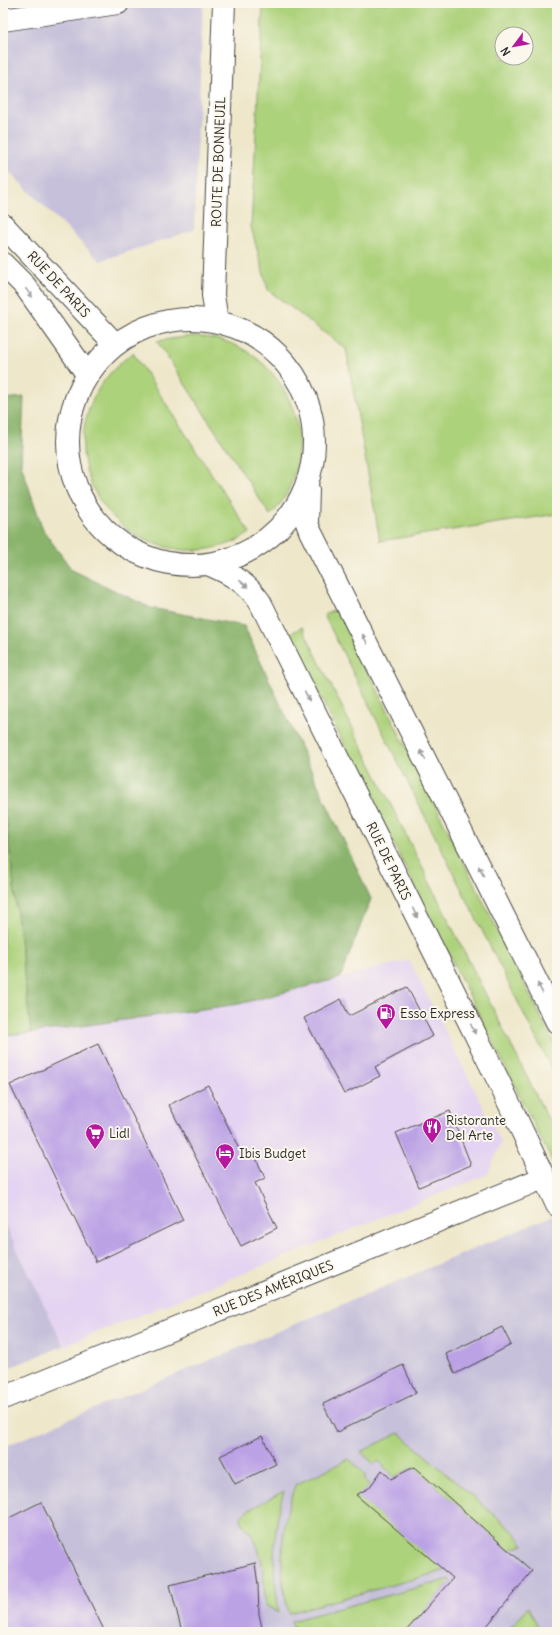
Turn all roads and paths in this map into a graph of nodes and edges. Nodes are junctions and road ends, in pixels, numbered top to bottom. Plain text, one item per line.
1 (118, 3) edge
2 (224, 3) edge
3 (3, 20) edge
4 (3, 225) edge
5 (3, 264) edge
6 (217, 321) junction
7 (115, 344) junction
8 (87, 374) junction
9 (309, 481) junction
10 (210, 565) junction
11 (557, 1022) edge
12 (543, 1178) junction
13 (557, 1205) edge
14 (3, 1398) edge

1 - 3 main road
2 - 6 main road, ROUTE DE BONNEUIL
4 - 7 main road, RUE DE PARIS
5 -> 8 main road, RUE DE PARIS
6 - 7 main road
6 - 9 main road
7 - 8 main road
8 - 10 main road
9 - 10 main road
11 -> 9 main road
10 -> 12 main road, RUE DE PARIS
12 - 13 main road, RUE DE PARIS
12 - 14 main road, RUE DES AMÉRIQUES

